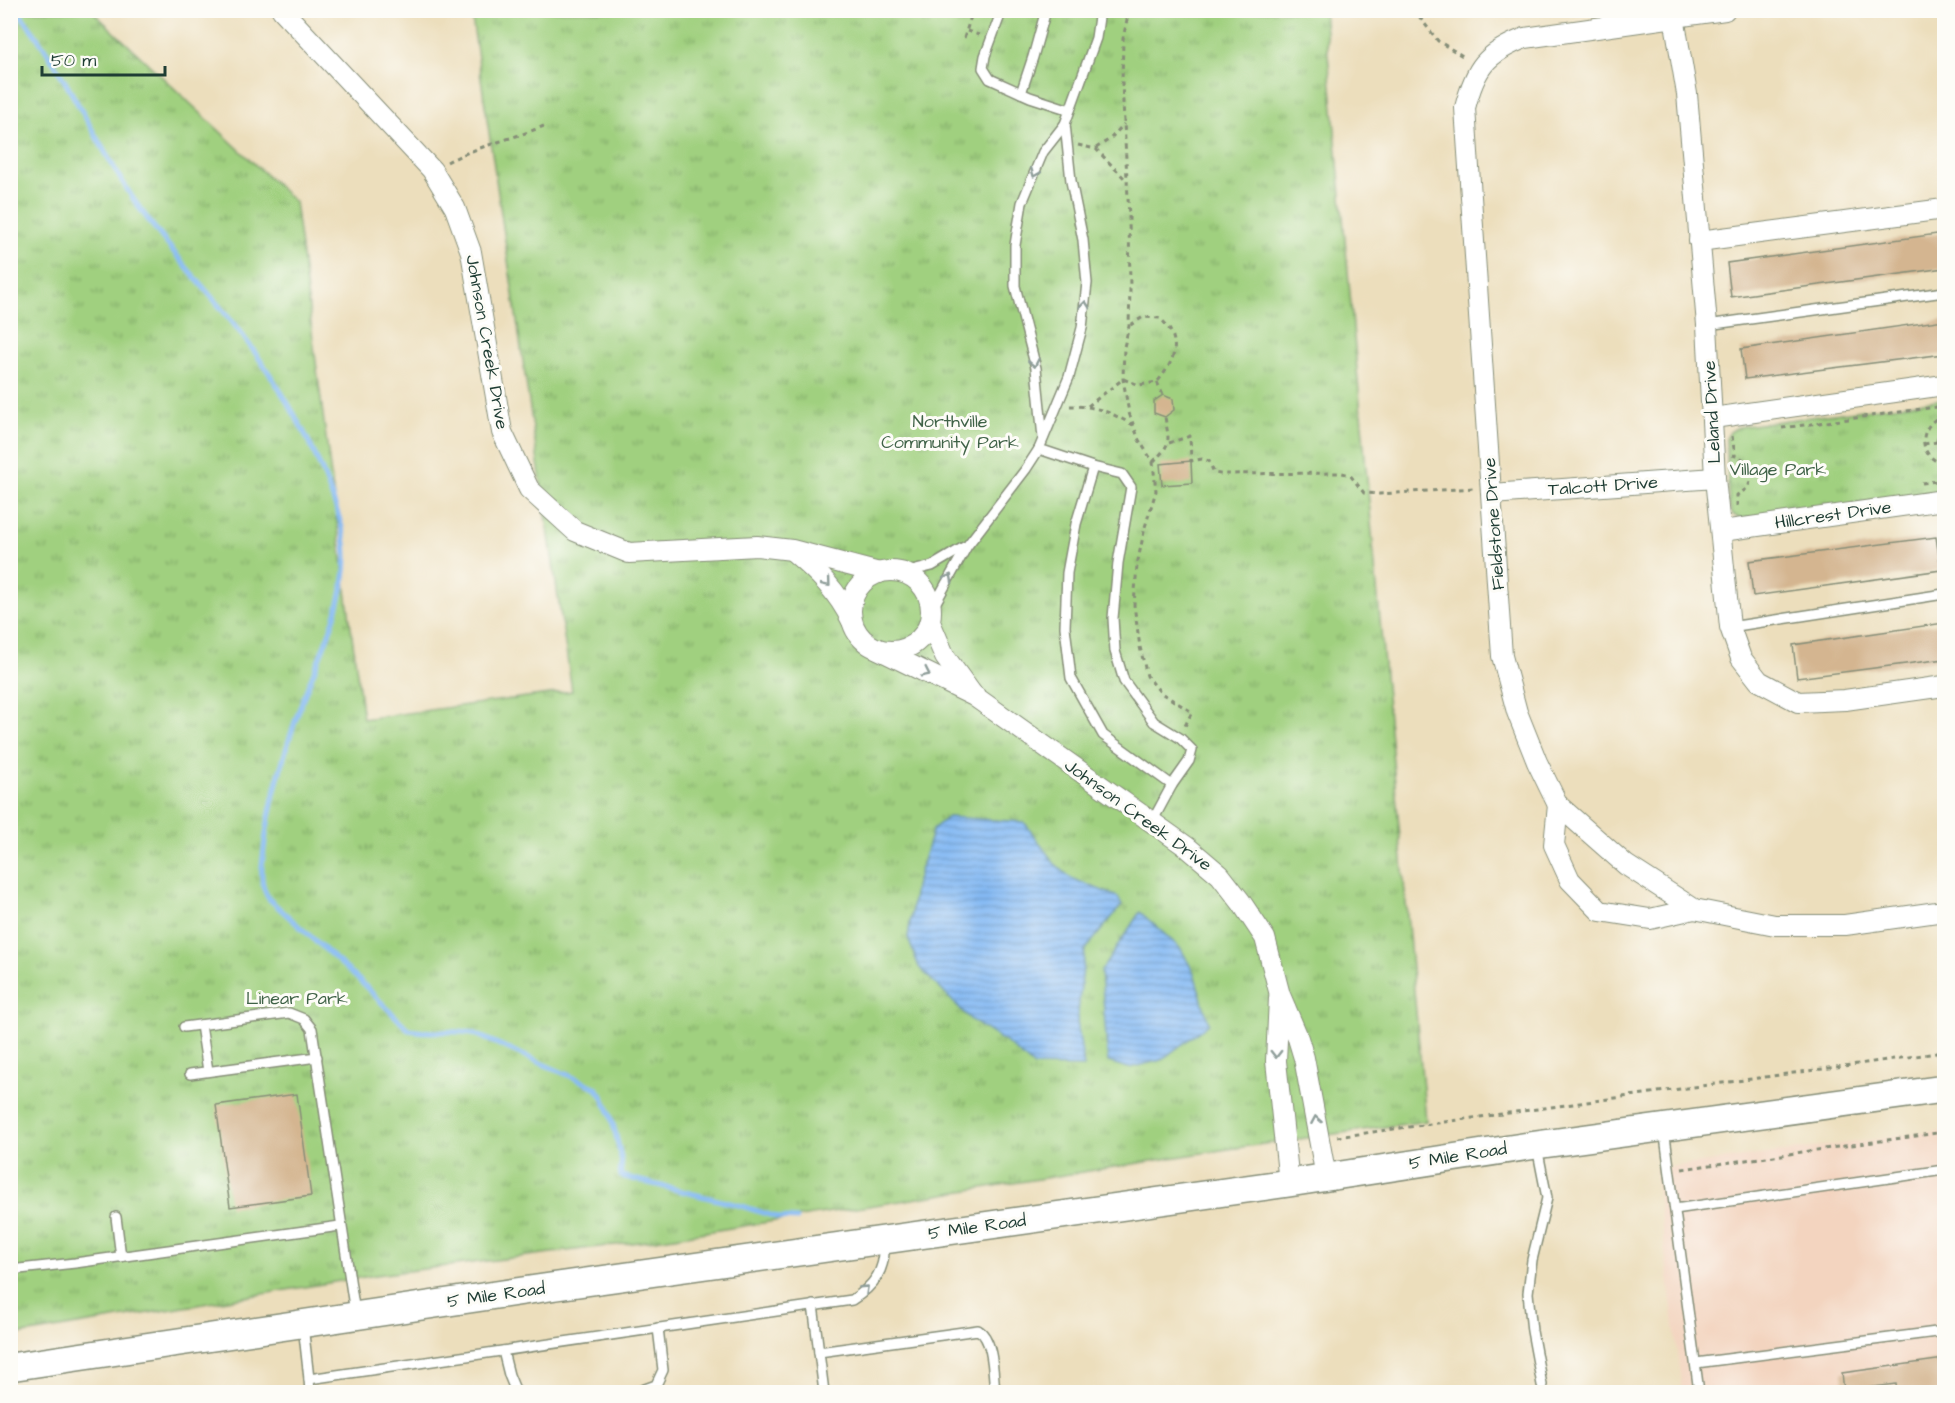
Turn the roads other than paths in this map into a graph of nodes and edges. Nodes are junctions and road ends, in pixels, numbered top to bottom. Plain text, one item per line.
1 (282, 10) edge
2 (1002, 10) edge
3 (1046, 10) edge
4 (1100, 10) edge
5 (1725, 10) edge
6 (1674, 17) junction
7 (1021, 93) junction
8 (1070, 110) junction
9 (1065, 124) junction
10 (1944, 208) edge
11 (1699, 241) junction
12 (1944, 292) edge
13 (1707, 325) junction
14 (1944, 385) edge
15 (1713, 418) junction
16 (1041, 445) junction
17 (1094, 467) junction
18 (1715, 478) junction
19 (1491, 490) junction
20 (1944, 500) edge
21 (1722, 531) junction
22 (967, 546) junction
23 (792, 550) junction
24 (879, 573) junction
25 (904, 573) junction
26 (1944, 594) edge
27 (931, 617) junction
28 (853, 623) junction
29 (1730, 627) junction
30 (878, 649) junction
31 (1944, 686) edge
32 (974, 696) junction
33 (1172, 785) junction
34 (1558, 805) junction
35 (1152, 822) junction
36 (1694, 909) junction
37 (1944, 911) edge
38 (1280, 995) junction
39 (201, 1025) junction
40 (184, 1027) dead end
41 (317, 1057) junction
42 (208, 1071) junction
43 (190, 1074) dead end
44 (1944, 1089) edge
45 (1664, 1127) junction
46 (1536, 1144) junction
47 (1944, 1170) edge
48 (1326, 1177) junction
49 (1290, 1183) junction
50 (1675, 1209) junction
51 (116, 1216) dead end
52 (340, 1226) junction
53 (883, 1240) junction
54 (121, 1257) junction
55 (10, 1270) edge
56 (813, 1305) junction
57 (355, 1316) junction
58 (303, 1323) junction
59 (658, 1328) junction
60 (1944, 1331) edge
61 (503, 1351) junction
62 (819, 1352) junction
63 (1695, 1363) junction
64 (10, 1367) edge
65 (309, 1379) junction
66 (1542, 1385) dead end
67 (310, 1392) edge
68 (516, 1392) edge
69 (637, 1392) edge
70 (824, 1392) edge
71 (995, 1392) edge
72 (1700, 1392) edge

1 - 23 street, Johnson Creek Drive
2 - 7 lane
3 - 7 lane
4 - 8 lane
5 - 6 street, Fieldstone Drive
6 - 11 street, Leland Drive
6 - 19 street, Fieldstone Drive
7 - 8 lane
8 - 9 lane
16 -> 9 lane
9 -> 16 lane
10 - 11 street
11 - 13 street, Leland Drive
12 - 13 lane
13 - 15 street, Leland Drive
14 - 15 street
15 - 18 street, Leland Drive
16 - 17 lane
16 - 22 lane
17 - 33 lane
17 - 33 lane
18 - 19 street, Talcott Drive
18 - 21 street, Leland Drive
19 - 34 street, Fieldstone Drive
20 - 21 street, Hillcrest Drive
21 - 29 street, Leland Drive
22 - 25 lane
27 -> 22 lane
23 - 24 street, Johnson Creek Drive
23 -> 28 street
24 - 25 street
24 - 28 street
25 - 27 street
26 - 29 lane
27 - 30 street
27 - 32 street, Johnson Creek Drive
28 - 30 street
29 - 31 street, Leland Drive
30 -> 32 street, Johnson Creek Drive
32 - 35 street, Johnson Creek Drive
33 - 35 lane
34 - 36 street, Fieldstone Drive
34 - 36 street
35 - 38 street, Johnson Creek Drive
36 - 37 street, Fieldstone Drive
48 -> 38 street, Johnson Creek Drive
38 -> 49 street, Johnson Creek Drive
39 - 40 lane
39 - 41 lane
39 - 42 lane
41 - 42 lane
41 - 52 lane
42 - 43 lane
44 - 45 street, 5 Mile Road
45 - 46 street, 5 Mile Road
45 - 50 lane
46 - 48 street, 5 Mile Road
46 - 66 lane
47 - 50 lane
48 - 49 street, 5 Mile Road
49 - 53 street, 5 Mile Road
50 - 63 lane
51 - 54 lane
52 - 54 lane
52 - 57 lane
56 -> 53 lane
53 - 57 street, 5 Mile Road
54 - 55 lane
56 - 59 lane
56 - 62 lane
57 - 58 street, 5 Mile Road
58 - 64 street, 5 Mile Road
58 - 65 lane
59 - 61 lane
59 - 69 lane
60 - 63 lane
61 - 65 lane
61 - 68 lane
62 - 70 lane
62 - 71 lane
63 - 72 lane
65 - 67 lane

